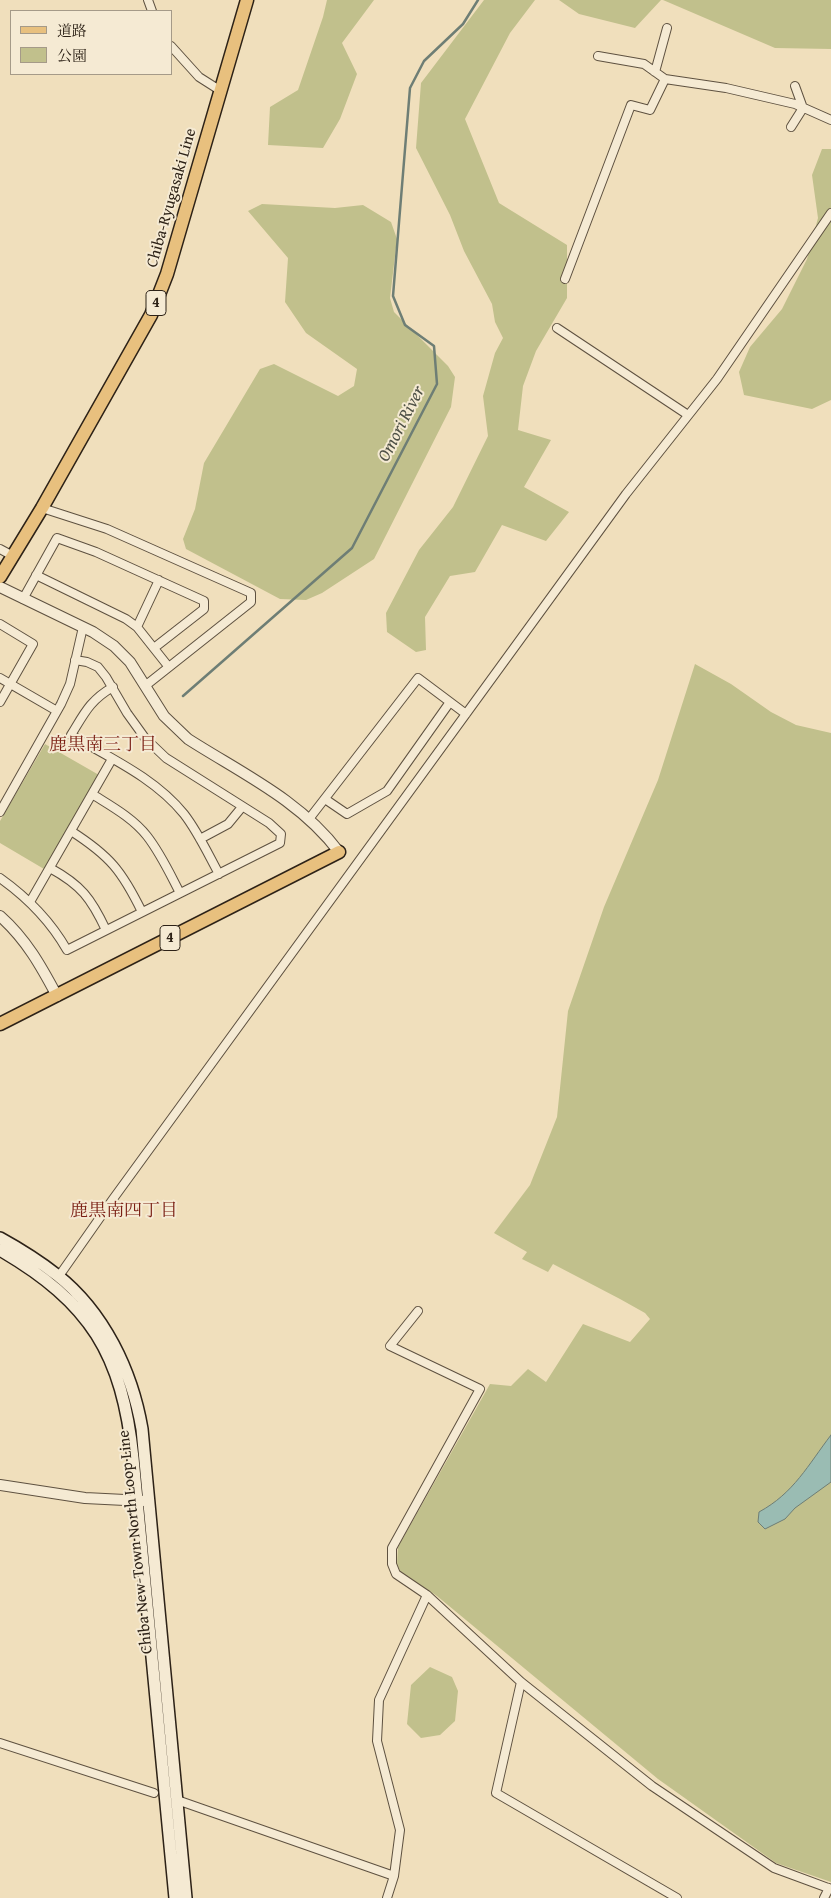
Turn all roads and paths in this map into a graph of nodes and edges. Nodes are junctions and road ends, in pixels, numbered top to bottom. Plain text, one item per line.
1 (247, 0) edge
2 (667, 28) dead end
3 (172, 47) edge
4 (598, 56) dead end
5 (655, 72) junction
6 (665, 79) junction
7 (795, 86) dead end
8 (221, 91) junction
9 (803, 108) junction
10 (831, 120) edge
11 (791, 128) dead end
12 (831, 213) edge
13 (565, 279) dead end
14 (557, 328) dead end
15 (688, 415) junction
16 (42, 508) junction
17 (0, 549) edge
18 (13, 556) junction
19 (36, 575) junction
20 (0, 577) edge
21 (158, 580) junction
22 (0, 587) edge
23 (23, 599) junction
24 (0, 624) edge
25 (137, 627) junction
26 (83, 628) junction
27 (154, 648) junction
28 (75, 660) junction
29 (168, 666) junction
30 (0, 678) edge
31 (10, 684) junction
32 (144, 686) junction
33 (113, 688) junction
34 (0, 702) edge
35 (450, 702) junction
36 (57, 711) junction
37 (466, 714) junction
38 (112, 759) junction
39 (92, 794) junction
40 (324, 799) junction
41 (242, 807) junction
42 (0, 812) edge
43 (309, 819) junction
44 (71, 831) junction
45 (200, 839) junction
46 (339, 852) joint
47 (50, 868) junction
48 (219, 874) junction
49 (0, 878) edge
50 (180, 893) junction
51 (30, 902) junction
52 (142, 912) junction
53 (0, 916) edge
54 (106, 930) junction
55 (56, 996) junction
56 (0, 1024) edge
57 (0, 1238) edge
58 (0, 1250) edge
59 (59, 1276) junction
60 (418, 1311) dead end
61 (0, 1485) edge
62 (143, 1501) junction
63 (426, 1595) junction
64 (521, 1682) junction
65 (0, 1743) edge
66 (154, 1793) dead end
67 (177, 1800) junction
68 (394, 1876) junction
69 (830, 1889) edge
70 (176, 1898) edge
71 (186, 1898) edge
72 (387, 1898) edge
73 (677, 1898) edge
74 (824, 1898) edge

1 - 8 main road, Chiba-Ryugasaki Line / 4
2 - 5 street
3 - 8 street
4 - 5 street
5 - 6 street
6 - 9 street
6 - 13 street
7 - 9 street
8 - 16 main road, Chiba-Ryugasaki Line / 4
9 - 10 street
9 - 11 street
12 - 15 street
14 - 15 street
15 - 37 street
16 - 18 main road, Chiba-Ryugasaki Line / 4
16 - 29 street
17 - 18 street
18 - 20 main road, Chiba-Ryugasaki Line / 4
19 - 21 street
19 - 23 street
19 - 25 street
21 - 25 street
21 - 27 street
22 - 23 street
23 - 26 street
24 - 31 street
25 - 27 street
26 - 28 street
26 - 32 street
27 - 29 street
28 - 33 street
28 - 36 street
29 - 32 street
30 - 31 street
31 - 34 street
31 - 36 street
32 - 43 street
33 - 38 street
33 - 41 street
35 - 37 street
35 - 40 street
35 - 40 street
36 - 42 street
37 - 59 street
38 - 39 street
38 - 45 street
39 - 44 street
39 - 50 street
40 - 43 street
41 - 45 street
41 - 48 street
43 - 46 street
44 - 47 street
44 - 52 street
45 - 48 street
46 - 55 main road, 4
47 - 51 street
47 - 54 street
48 - 50 street
49 - 51 street
50 - 52 street
51 - 54 street
52 - 54 street
53 - 55 street
55 - 56 main road, 4
57 - 59 main road, Chiba New-Town North Loop Line
58 - 62 main road, Chiba New-Town North Loop Line
59 - 62 main road, Chiba New-Town North Loop Line
60 - 63 street
61 - 62 street
62 - 67 main road, Chiba New-Town North Loop Line
62 - 70 main road, Chiba New-Town North Loop Line
63 - 64 street
63 - 68 street
64 - 69 street
64 - 73 street
65 - 66 street
67 - 68 street
67 - 71 main road, Chiba New-Town North Loop Line
68 - 72 street
69 - 74 street

